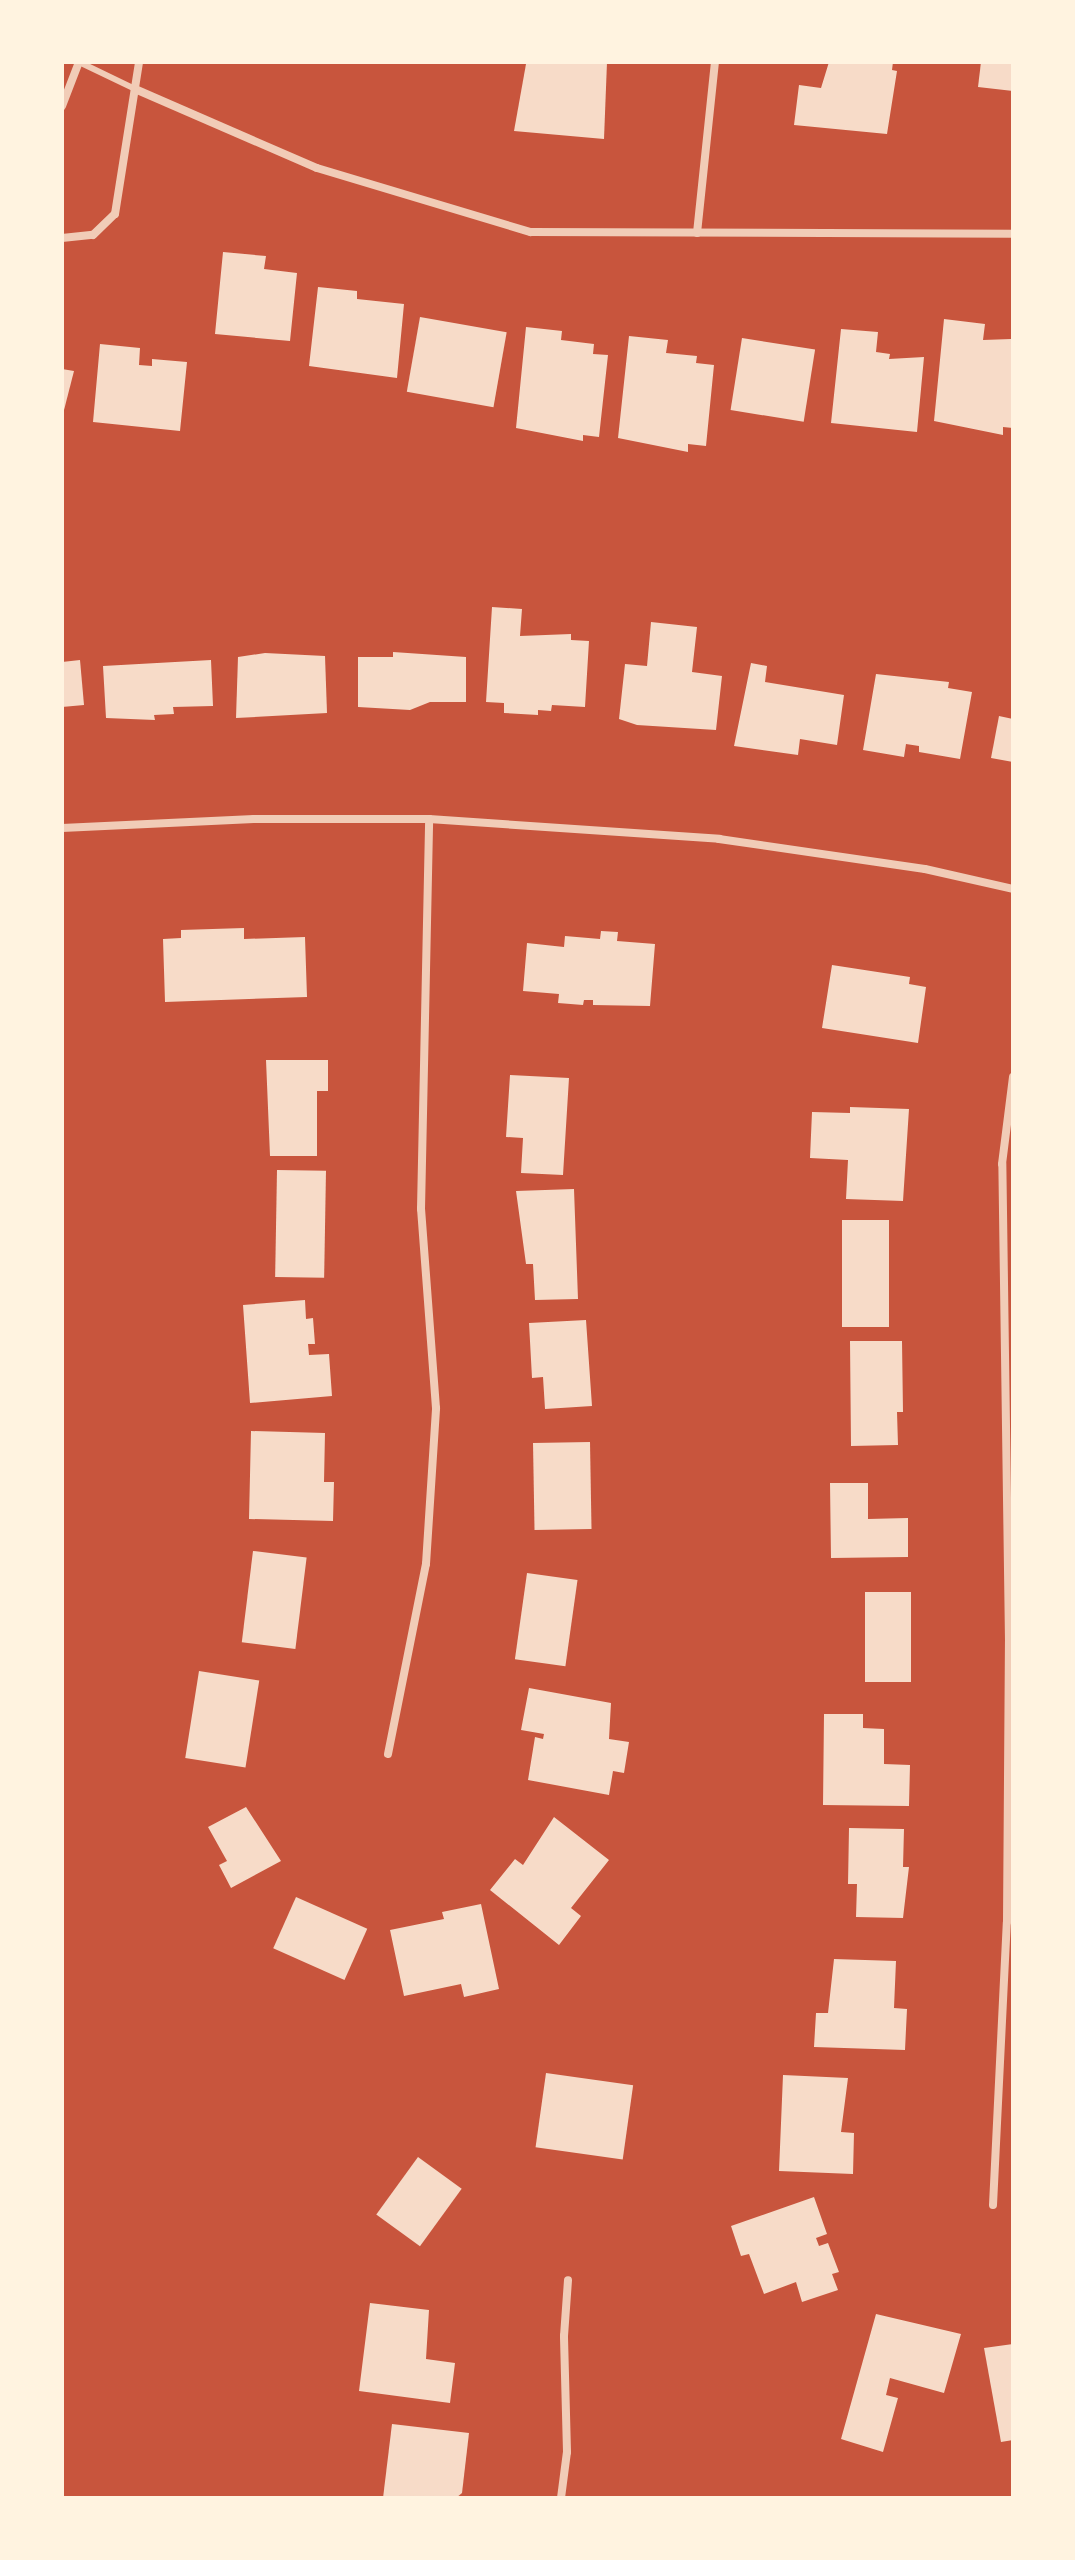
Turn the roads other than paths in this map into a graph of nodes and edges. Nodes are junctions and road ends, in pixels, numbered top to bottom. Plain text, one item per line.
1 (79, 62) edge
2 (139, 62) edge
3 (715, 62) edge
4 (135, 89) junction
5 (62, 106) edge
6 (697, 233) junction
7 (1013, 234) edge
8 (62, 238) edge
9 (429, 819) junction
10 (62, 828) edge
11 (1013, 889) edge
12 (1013, 1077) edge
13 (388, 1754) dead end
14 (993, 2205) dead end
15 (568, 2280) dead end
16 (561, 2498) edge

1 - 4 lane
1 - 5 street
2 - 4 street
3 - 6 street
4 - 6 street
4 - 8 street
6 - 7 street
9 - 10 street
9 - 11 street
9 - 13 street
12 - 14 street
15 - 16 street

